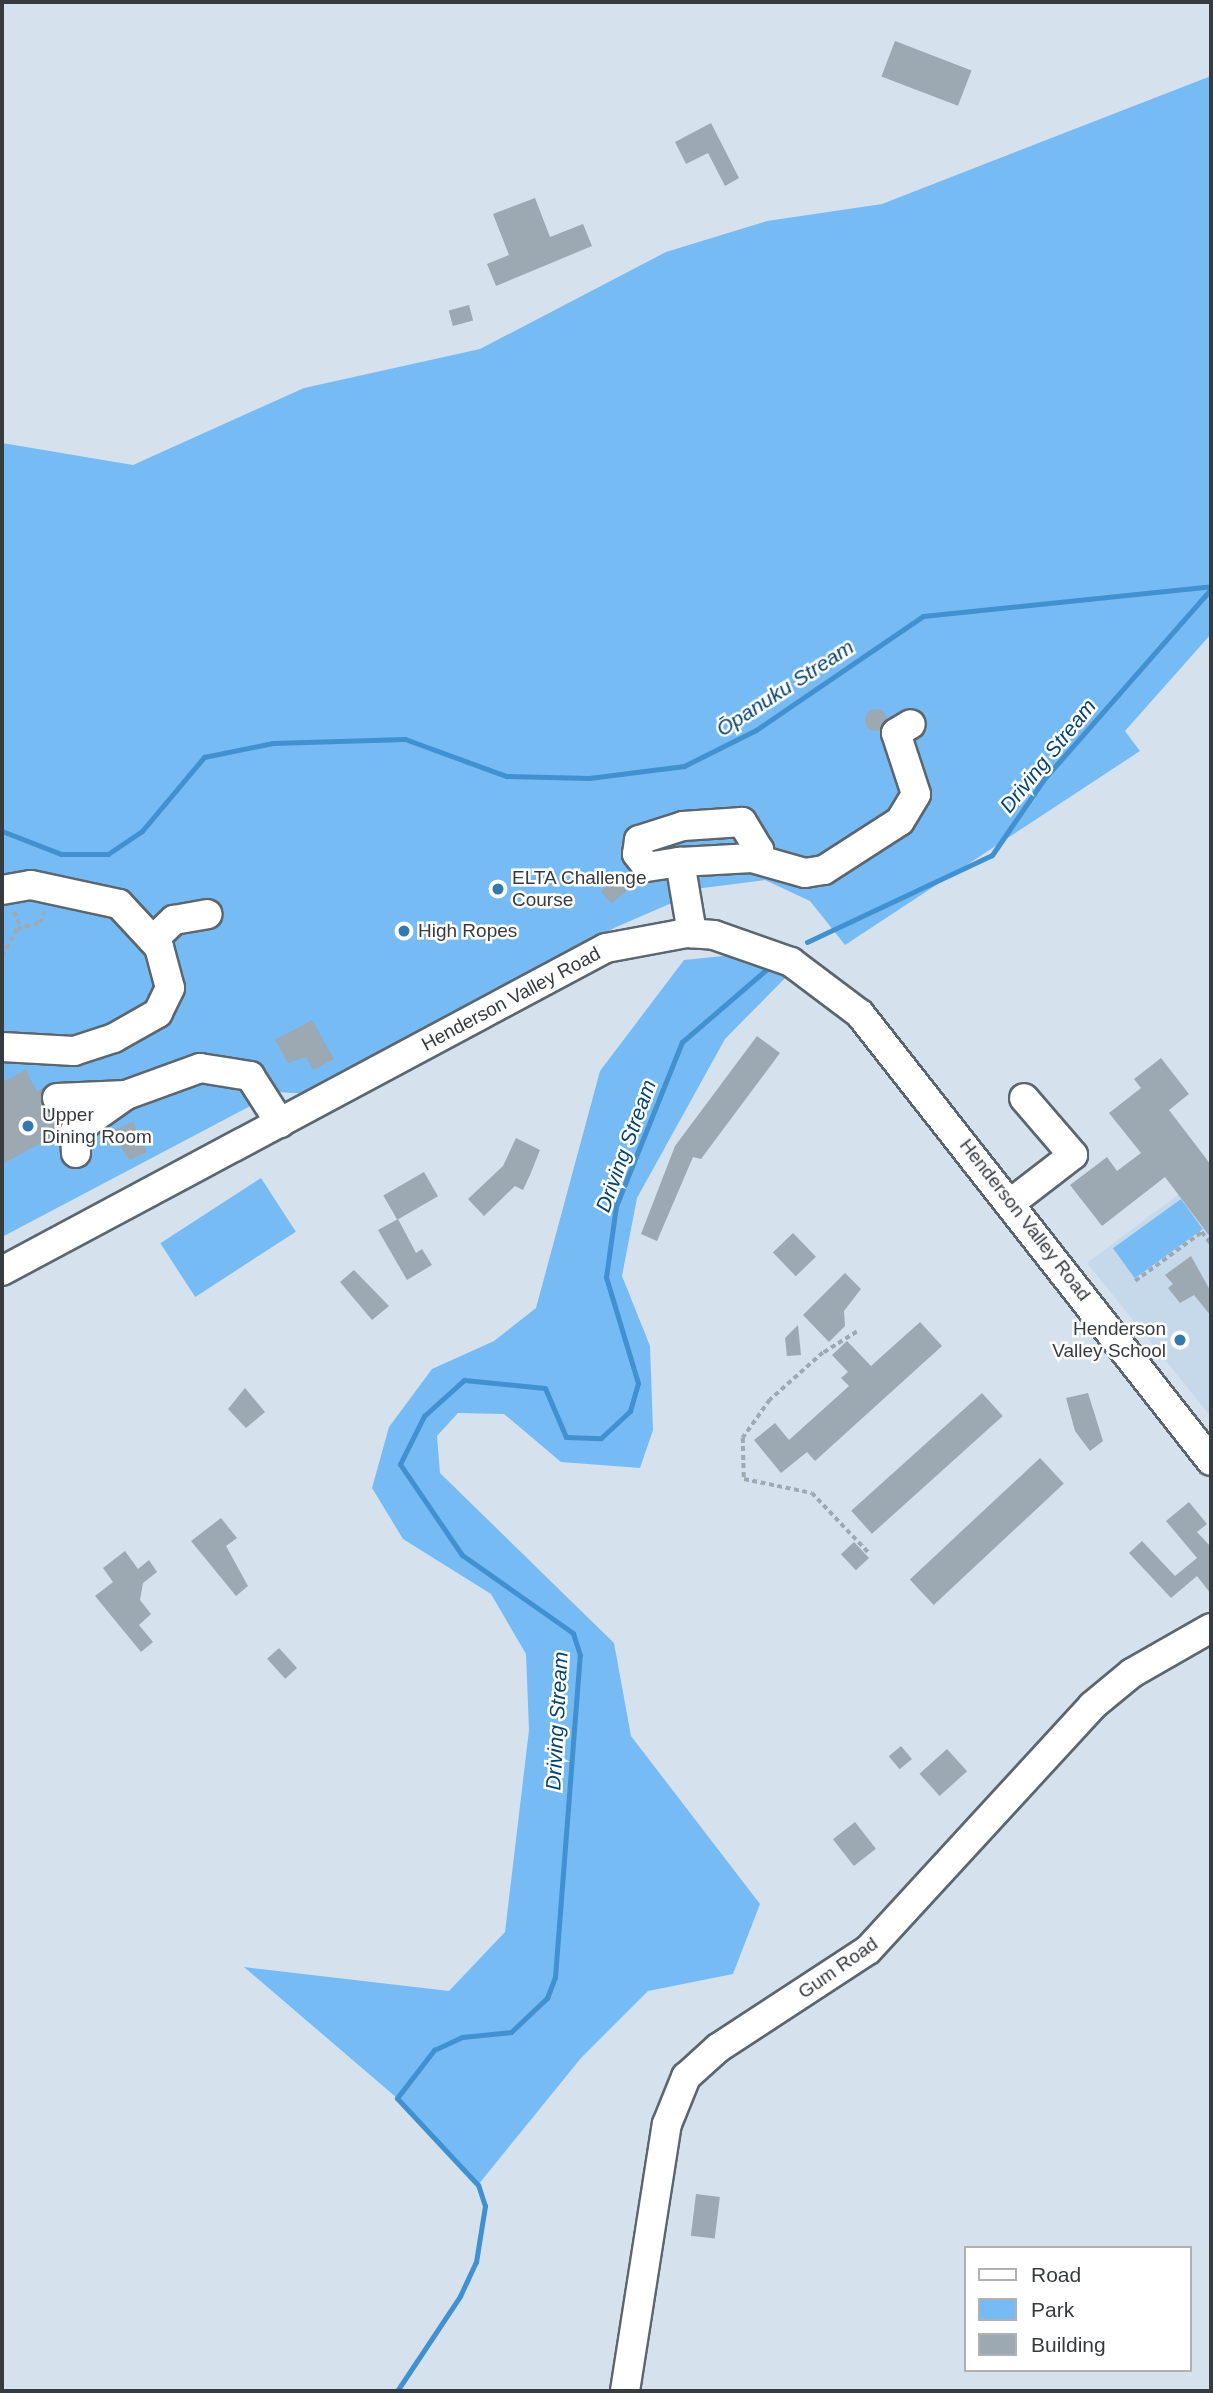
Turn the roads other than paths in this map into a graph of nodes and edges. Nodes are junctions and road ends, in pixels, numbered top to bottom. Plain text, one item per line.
1 (894, 733) dead end
2 (752, 858) junction
3 (680, 862) junction
4 (8, 901) edge
5 (207, 914) dead end
6 (692, 933) junction
7 (153, 940) junction
8 (74, 1051) junction
9 (16, 1064) edge
10 (126, 1095) junction
11 (1024, 1098) dead end
12 (280, 1123) junction
13 (76, 1153) dead end
14 (1012, 1202) junction
15 (5, 1260) edge
16 (1211, 1461) edge
17 (1211, 1628) edge
18 (625, 2391) edge

1 - 2 street
2 - 3 street
2 - 3 street
3 - 6 street
4 - 7 street
5 - 7 street
6 - 12 street, Henderson Valley Road
6 - 14 street, Henderson Valley Road
7 - 8 street
8 - 9 street
8 - 10 street
10 - 12 street
10 - 13 street
11 - 14 street
12 - 15 street, Henderson Valley Road
14 - 16 street, Henderson Valley Road
17 - 18 street, Gum Road

